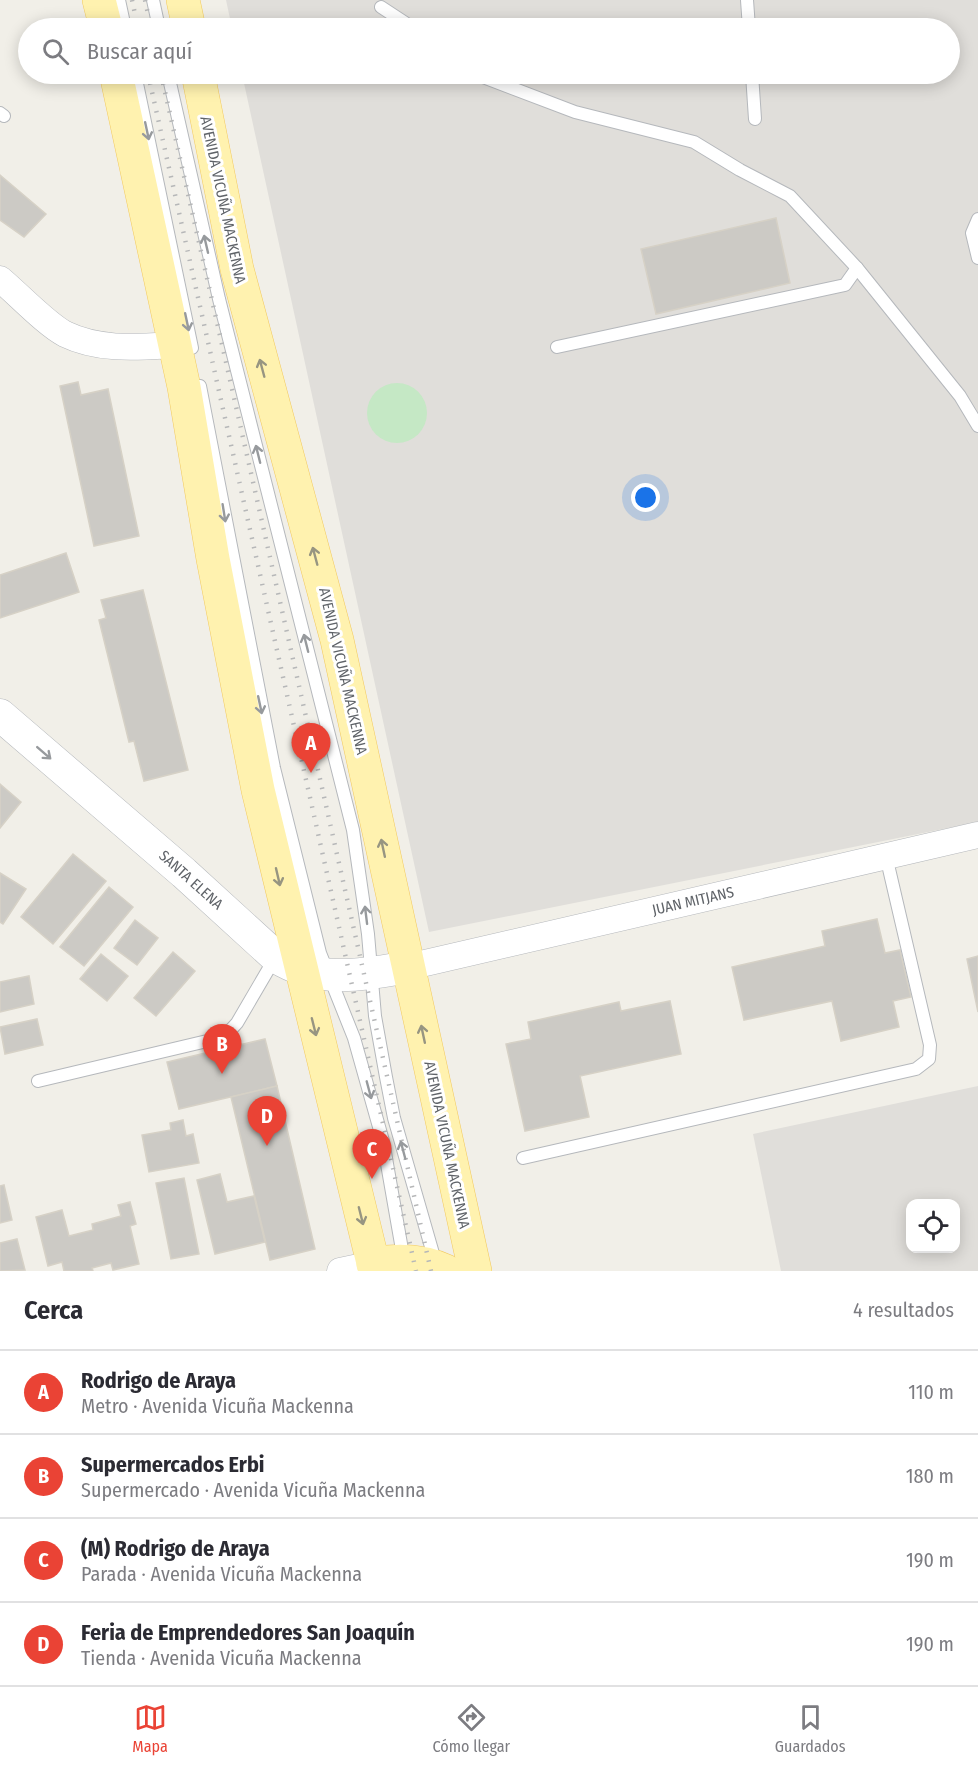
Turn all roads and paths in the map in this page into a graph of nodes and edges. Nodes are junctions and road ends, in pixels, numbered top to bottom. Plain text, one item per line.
1 (99, 0) edge
2 (119, 0) edge
3 (153, 0) edge
4 (183, 0) edge
5 (747, 0) edge
6 (381, 7) dead end
7 (104, 18) edge
8 (123, 18) edge
9 (157, 18) edge
10 (187, 18) edge
11 (398, 18) edge
12 (748, 18) edge
13 (119, 84) edge
14 (137, 84) edge
15 (170, 84) edge
16 (200, 84) edge
17 (501, 84) edge
18 (753, 84) edge
19 (755, 119) dead end
20 (978, 219) edge
21 (978, 257) edge
22 (857, 268) junction
23 (0, 279) edge
24 (557, 347) dead end
25 (190, 362) junction
26 (978, 426) edge
27 (0, 715) edge
28 (978, 835) edge
29 (886, 856) junction
30 (408, 967) junction
31 (301, 968) junction
32 (372, 973) junction
33 (38, 1082) dead end
34 (523, 1158) dead end
35 (411, 1268) edge
36 (340, 1271) edge
37 (475, 1271) edge

1 - 7 main road
2 - 8 lane
3 - 9 lane
4 - 10 main road
5 - 12 lane
6 - 11 lane
13 - 25 main road
14 -> 25 lane
32 -> 15 lane
30 -> 16 main road, AVENIDA VICUÑA MACKENNA
17 - 22 lane
18 - 19 lane
20 - 21 lane
22 - 24 lane
22 - 26 lane
23 - 25 street
25 -> 31 main road
27 -> 31 street, SANTA ELENA
28 - 29 street, JUAN MITJANS
29 - 30 street, JUAN MITJANS
29 - 34 lane
30 - 32 street
37 -> 30 main road, AVENIDA VICUÑA MACKENNA
31 - 32 street
31 - 33 lane
31 -> 35 main road
35 -> 32 lane
35 - 36 street

